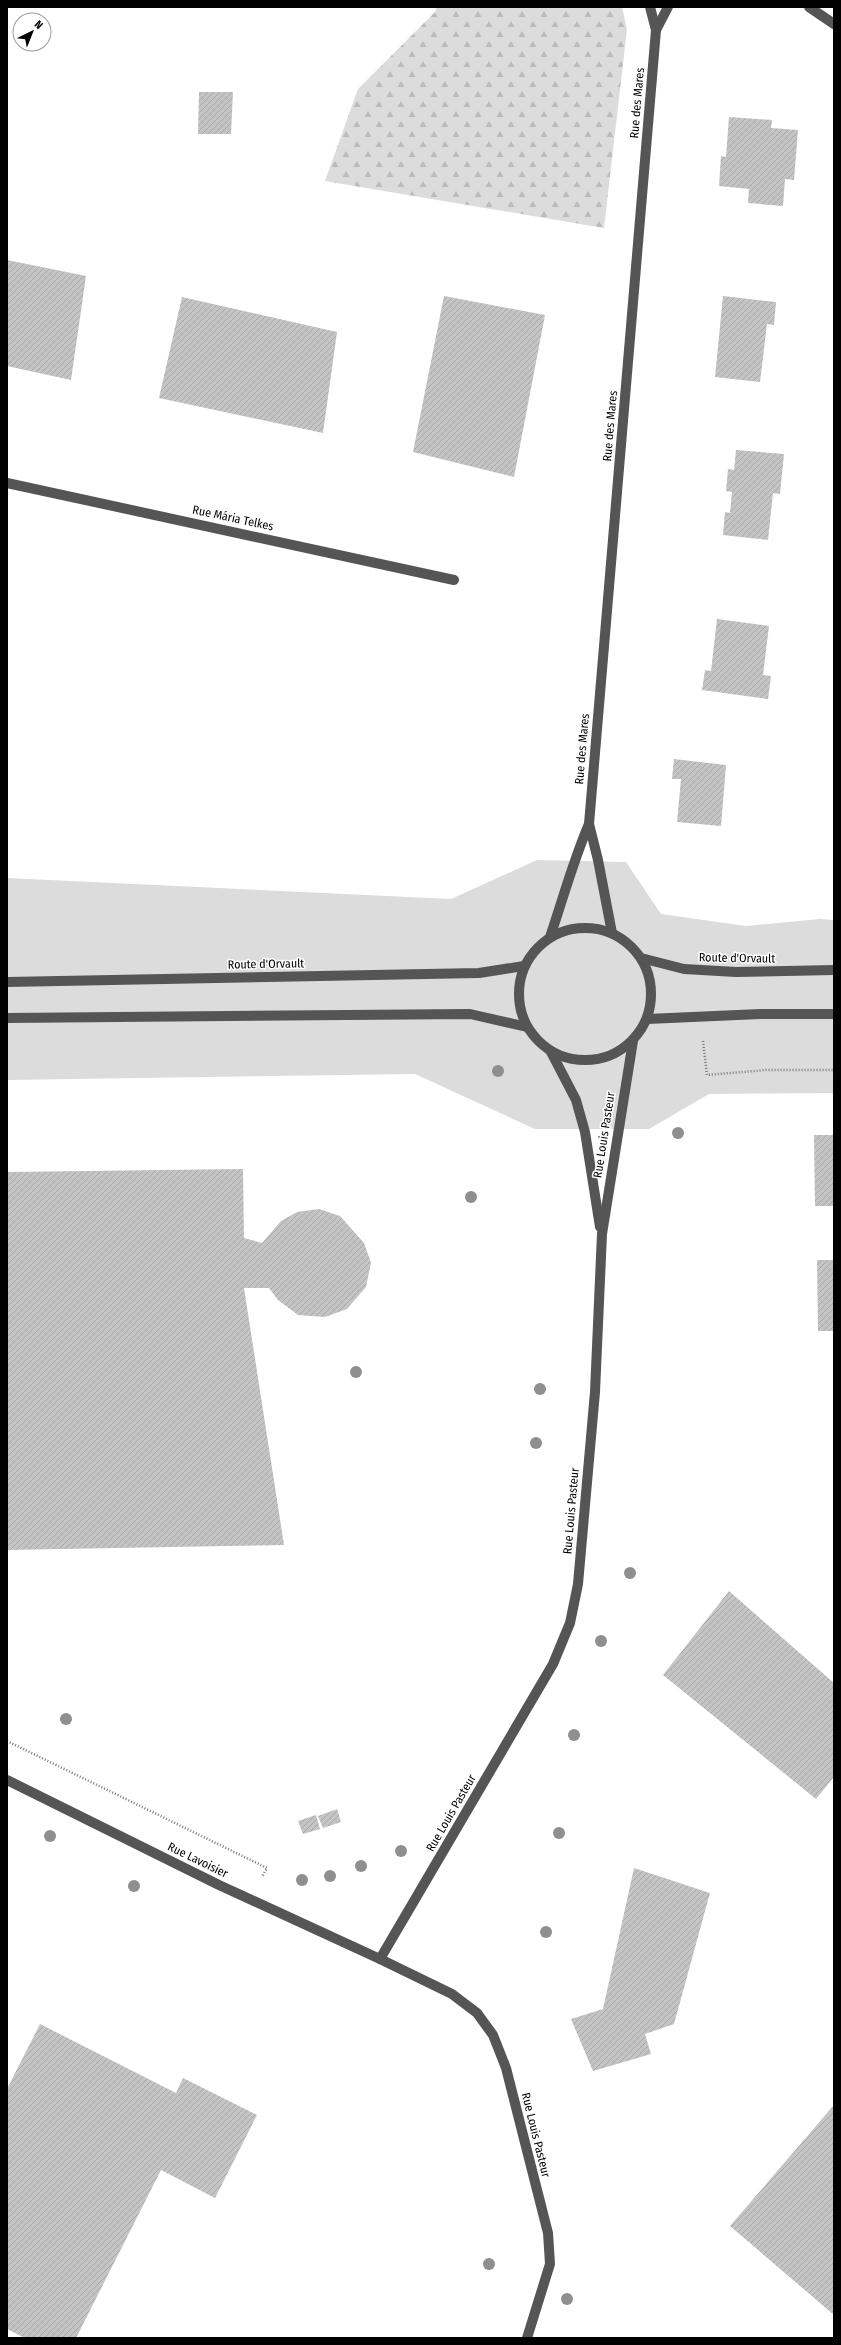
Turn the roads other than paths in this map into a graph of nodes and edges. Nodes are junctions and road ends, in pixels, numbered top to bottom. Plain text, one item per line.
1 (650, 7) edge
2 (668, 7) edge
3 (809, 7) edge
4 (834, 24) edge
5 (656, 30) junction
6 (7, 483) edge
7 (454, 580) dead end
8 (589, 824) junction
9 (612, 933) junction
10 (550, 937) junction
11 (641, 958) junction
12 (524, 966) junction
13 (834, 970) edge
14 (7, 982) edge
15 (834, 1014) edge
16 (7, 1018) edge
17 (647, 1019) junction
18 (527, 1028) junction
19 (633, 1041) junction
20 (551, 1052) junction
21 (602, 1234) junction
22 (7, 1780) edge
23 (380, 1959) junction
24 (527, 2338) edge

1 - 5 street, Rue des Mares
2 - 5 street, Rue des Mares
3 - 4 street
5 - 8 street, Rue des Mares
6 - 7 street, Rue Mária Telkes
8 - 9 street, Rue des Mares
8 - 10 street, Rue des Mares
9 - 10 street
9 - 11 street
10 - 12 street
11 - 13 street, Route d'Orvault
11 - 17 street
12 - 14 street, Route d'Orvault
12 - 18 street
15 - 17 street
16 - 18 street
17 - 19 street
18 - 20 street
19 - 20 street
19 - 21 street, Rue Louis Pasteur
20 - 21 street, Rue Louis Pasteur
21 - 23 street, Rue Louis Pasteur
22 - 23 street, Rue Lavoisier
23 - 24 street, Rue Louis Pasteur

